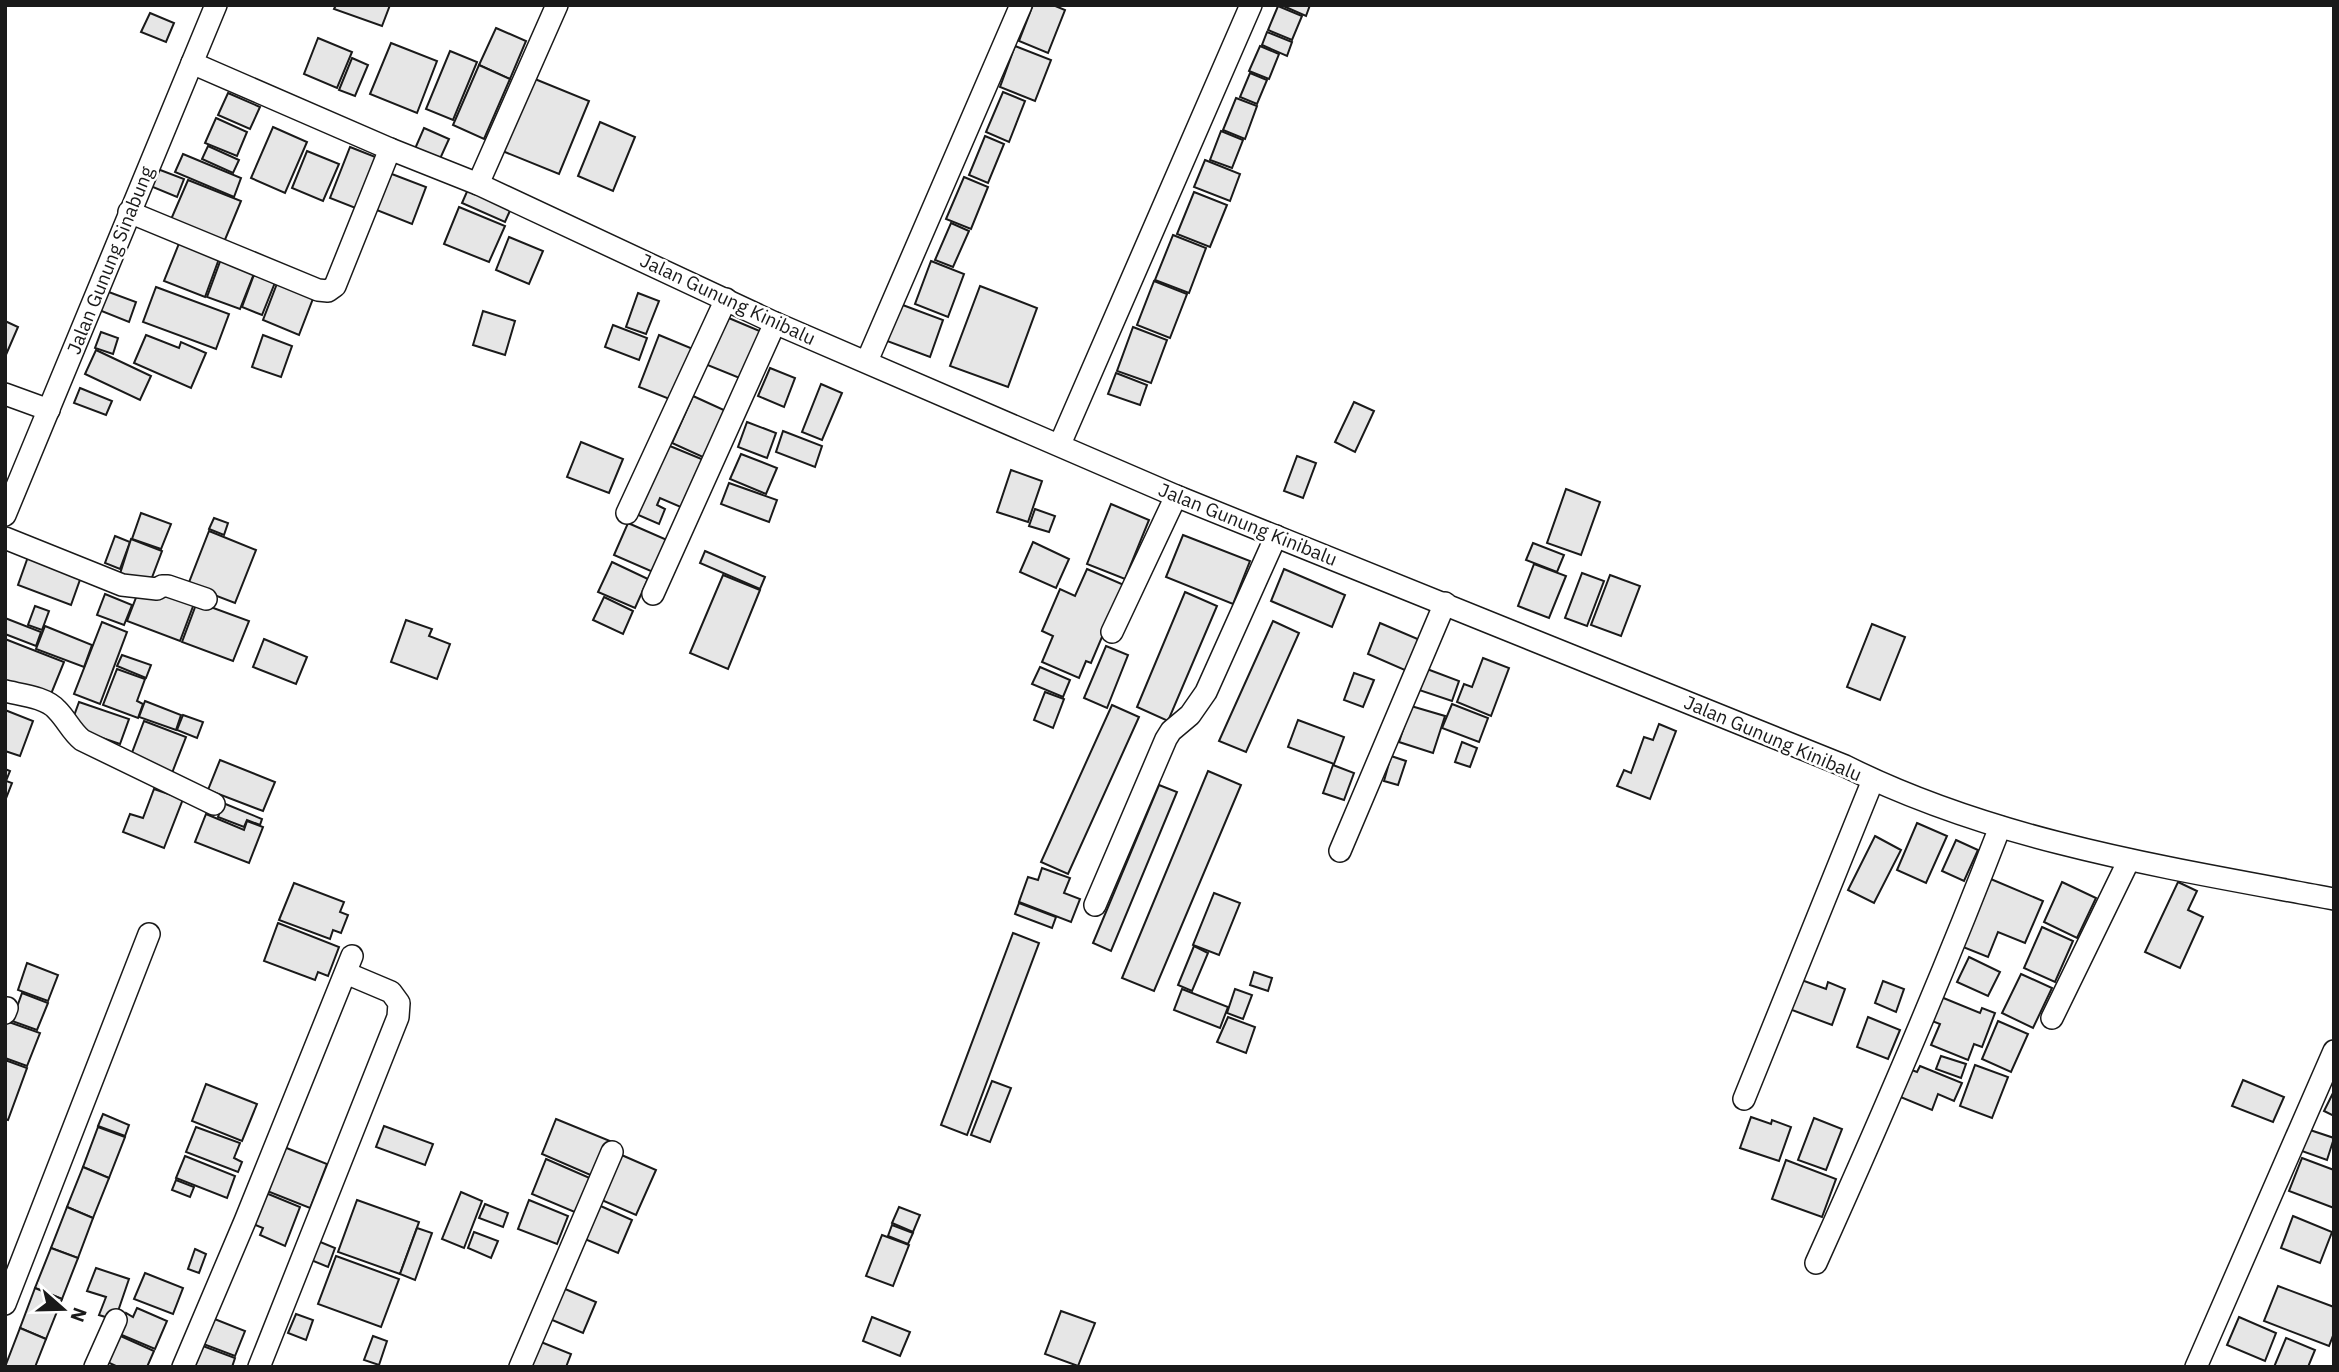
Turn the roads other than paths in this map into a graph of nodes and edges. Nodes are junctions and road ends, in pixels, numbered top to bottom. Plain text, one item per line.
1 (216, 5) edge
2 (557, 5) edge
3 (1021, 5) edge
4 (1251, 5) edge
5 (192, 63) junction
6 (390, 149) junction
7 (478, 184) junction
8 (129, 212) junction
9 (726, 299) junction
10 (775, 323) junction
11 (867, 361) junction
12 (5, 394) edge
13 (50, 410) junction
14 (1060, 444) junction
15 (1177, 496) junction
16 (627, 513) dead end
17 (5, 515) edge
18 (1276, 536) junction
19 (5, 538) edge
20 (653, 594) dead end
21 (206, 599) dead end
22 (1445, 603) junction
23 (1112, 632) dead end
24 (5, 691) edge
25 (1873, 780) junction
26 (214, 804) dead end
27 (2000, 827) junction
28 (1340, 851) dead end
29 (2129, 860) junction
30 (2334, 900) edge
31 (1095, 905) dead end
32 (149, 934) dead end
33 (2052, 1018) dead end
34 (2334, 1051) edge
35 (1744, 1099) dead end
36 (612, 1152) dead end
37 (1816, 1263) dead end
38 (5, 1304) edge
39 (116, 1320) dead end
40 (94, 1367) edge
41 (184, 1367) edge
42 (259, 1367) edge
43 (520, 1367) edge
44 (2196, 1367) edge

1 - 5 street, Jalan Gunung Sinabung
2 - 7 street
3 - 11 street
4 - 14 street
5 - 6 street, Jalan Gunung Kinibalu
5 - 8 street, Jalan Gunung Sinabung
6 - 7 street, Jalan Gunung Kinibalu
6 - 8 street
7 - 9 street, Jalan Gunung Kinibalu
8 - 13 street, Jalan Gunung Sinabung
9 - 10 street, Jalan Gunung Kinibalu
9 - 16 street
10 - 11 street, Jalan Gunung Kinibalu
10 - 20 street
11 - 14 street, Jalan Gunung Kinibalu
12 - 13 street
13 - 17 street, Jalan Gunung Sinabung
14 - 15 street, Jalan Gunung Kinibalu
15 - 18 street, Jalan Gunung Kinibalu
15 - 23 street
18 - 22 street, Jalan Gunung Kinibalu
18 - 31 street
19 - 21 street
22 - 25 street, Jalan Gunung Kinibalu
22 - 28 street
24 - 26 street
25 - 27 street, Jalan Gunung Kinibalu
25 - 35 street
27 - 29 street, Jalan Gunung Kinibalu
27 - 37 street
29 - 30 street, Jalan Gunung Kinibalu
29 - 33 street
32 - 38 street
34 - 44 street
36 - 43 street
39 - 40 street
41 - 42 street

